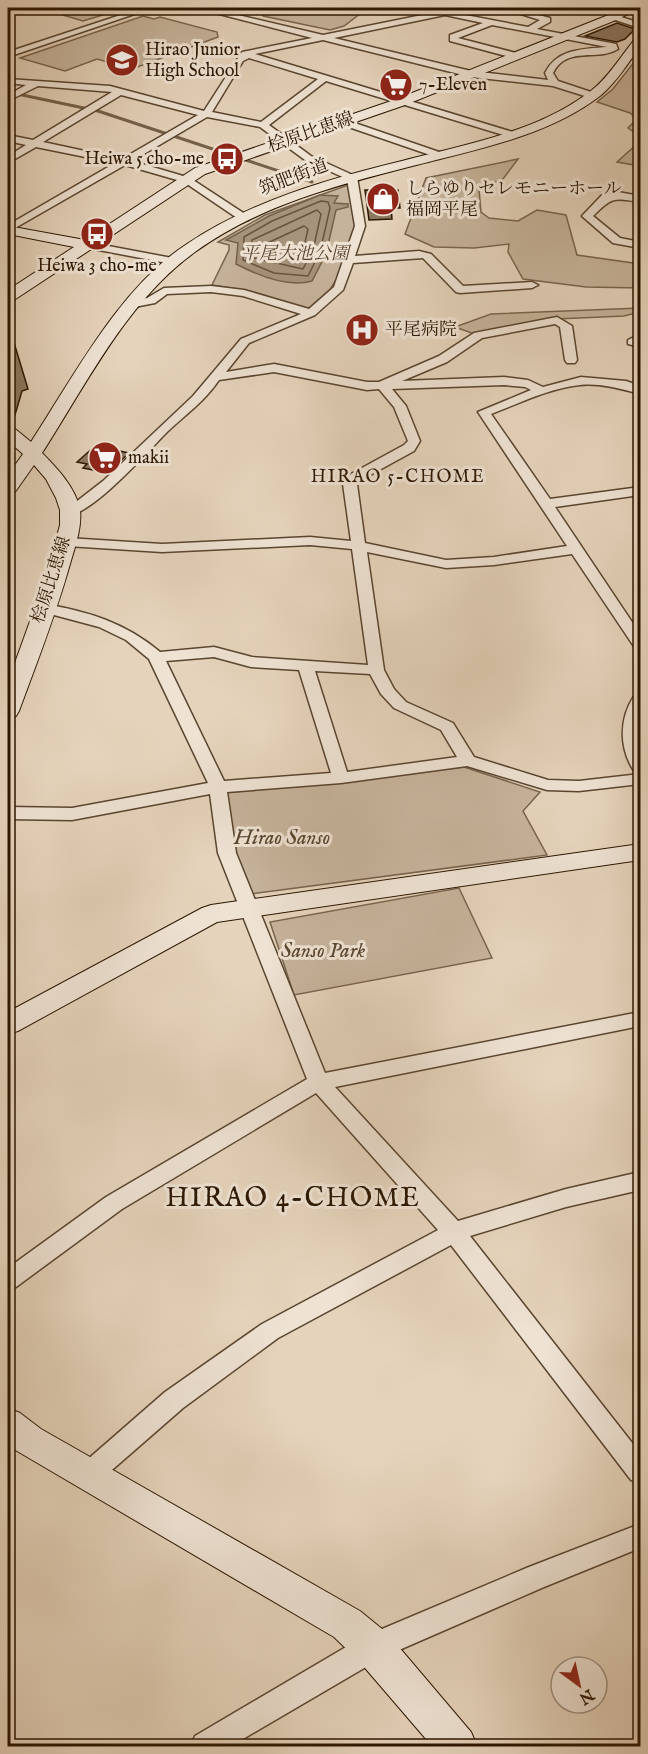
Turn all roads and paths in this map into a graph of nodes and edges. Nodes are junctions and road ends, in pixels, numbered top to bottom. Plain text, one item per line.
1 (147, 8) edge
2 (200, 8) edge
3 (414, 8) edge
4 (466, 8) edge
5 (506, 8) edge
6 (624, 11) edge
7 (444, 13) junction
8 (492, 23) junction
9 (640, 26) edge
10 (528, 30) junction
11 (565, 37) junction
12 (325, 38) junction
13 (640, 40) edge
14 (8, 55) edge
15 (246, 56) junction
16 (517, 56) junction
17 (471, 74) junction
18 (323, 79) junction
19 (8, 81) edge
20 (37, 83) junction
21 (554, 83) junction
22 (119, 92) junction
23 (591, 95) junction
24 (8, 98) edge
25 (401, 102) junction
26 (206, 114) junction
27 (343, 122) junction
28 (263, 125) junction
29 (513, 135) junction
30 (8, 138) edge
31 (286, 142) junction
32 (36, 144) junction
33 (439, 155) junction
34 (8, 160) edge
35 (124, 162) junction
36 (352, 177) junction
37 (187, 180) junction
38 (640, 198) edge
39 (244, 218) junction
40 (8, 229) edge
41 (87, 245) junction
42 (640, 245) edge
43 (350, 260) junction
44 (172, 261) junction
45 (532, 285) dead end
46 (8, 297) edge
47 (129, 305) junction
48 (311, 313) junction
49 (571, 360) dead end
50 (215, 377) junction
51 (382, 385) junction
52 (640, 390) edge
53 (541, 391) junction
54 (8, 432) edge
55 (33, 453) junction
56 (8, 488) edge
57 (640, 491) edge
58 (546, 504) junction
59 (70, 512) junction
60 (67, 542) junction
61 (357, 546) junction
62 (576, 549) junction
63 (44, 608) junction
64 (640, 645) edge
65 (156, 657) junction
66 (306, 666) junction
67 (376, 670) junction
68 (640, 699) edge
69 (8, 711) edge
70 (468, 761) junction
71 (640, 767) edge
72 (340, 778) junction
73 (640, 779) edge
74 (219, 787) junction
75 (8, 813) edge
76 (640, 852) edge
77 (249, 907) junction
78 (640, 1019) edge
79 (8, 1024) edge
80 (318, 1082) junction
81 (640, 1180) edge
82 (454, 1232) junction
83 (8, 1280) edge
84 (8, 1424) edge
85 (640, 1472) edge
86 (88, 1475) junction
87 (640, 1536) edge
88 (373, 1647) junction
89 (205, 1746) edge
90 (457, 1746) edge

1 - 14 street
2 - 12 street
3 - 7 street
4 - 7 street
5 - 10 street
6 - 9 street
6 - 11 street, 桧原比恵線
7 - 8 street
7 - 12 street
8 - 10 street
8 - 16 street
10 - 11 street
11 - 16 street, 桧原比恵線
11 - 21 street
12 - 15 street
12 - 17 street
13 - 23 street, 筑肥街道
15 - 18 street
15 - 26 street
16 - 17 street, 桧原比恵線
17 - 21 street
17 - 25 street, 桧原比恵線
18 - 25 street
18 - 28 street
19 - 20 street
20 - 22 street
20 - 24 street
21 - 23 street
22 - 26 street
22 - 32 street
23 - 29 street, 筑肥街道
25 - 27 street, 桧原比恵線
25 - 29 street
26 - 28 street
26 - 35 street
27 - 31 street, 桧原比恵線
27 - 33 street
28 - 31 street
29 - 33 street, 筑肥街道
30 - 32 street, 筑肥街道
31 - 36 street
31 - 37 street, 桧原比恵線
32 - 34 street
32 - 35 street, 筑肥街道
33 - 36 street, 筑肥街道
35 - 37 street, 筑肥街道
35 - 40 street
36 - 39 street, 筑肥街道
36 - 43 street
37 - 39 street, 筑肥街道
37 - 41 street, 桧原比恵線
38 - 42 street
39 - 44 street, 筑肥街道
40 - 41 street
41 - 44 street
41 - 46 street, 桧原比恵線
43 - 45 street
43 - 48 street
44 - 47 street, 筑肥街道
47 - 48 street
47 - 55 street, 筑肥街道
48 - 50 street
49 - 51 street
50 - 51 street
50 - 59 street
51 - 53 street
51 - 61 street
52 - 53 street
53 - 58 street
54 - 55 street, 桧原比恵線
55 - 56 street, 筑肥街道
55 - 59 street, 桧原比恵線
57 - 58 street
58 - 62 street
59 - 60 street, 桧原比恵線
60 - 61 street
60 - 63 street, 桧原比恵線
61 - 62 street
61 - 67 street
62 - 64 street
63 - 65 street
63 - 69 street, 桧原比恵線
65 - 66 street
65 - 74 street
66 - 67 street
66 - 72 street
67 - 70 street
68 - 71 street
70 - 72 street
70 - 73 street
72 - 74 street
74 - 75 street
74 - 77 street
76 - 77 street
77 - 79 street
77 - 80 street
78 - 80 street
80 - 82 street
80 - 83 street
81 - 82 street
82 - 85 street
82 - 86 street
84 - 86 street
86 - 88 street
87 - 88 street
88 - 89 street
88 - 90 street

